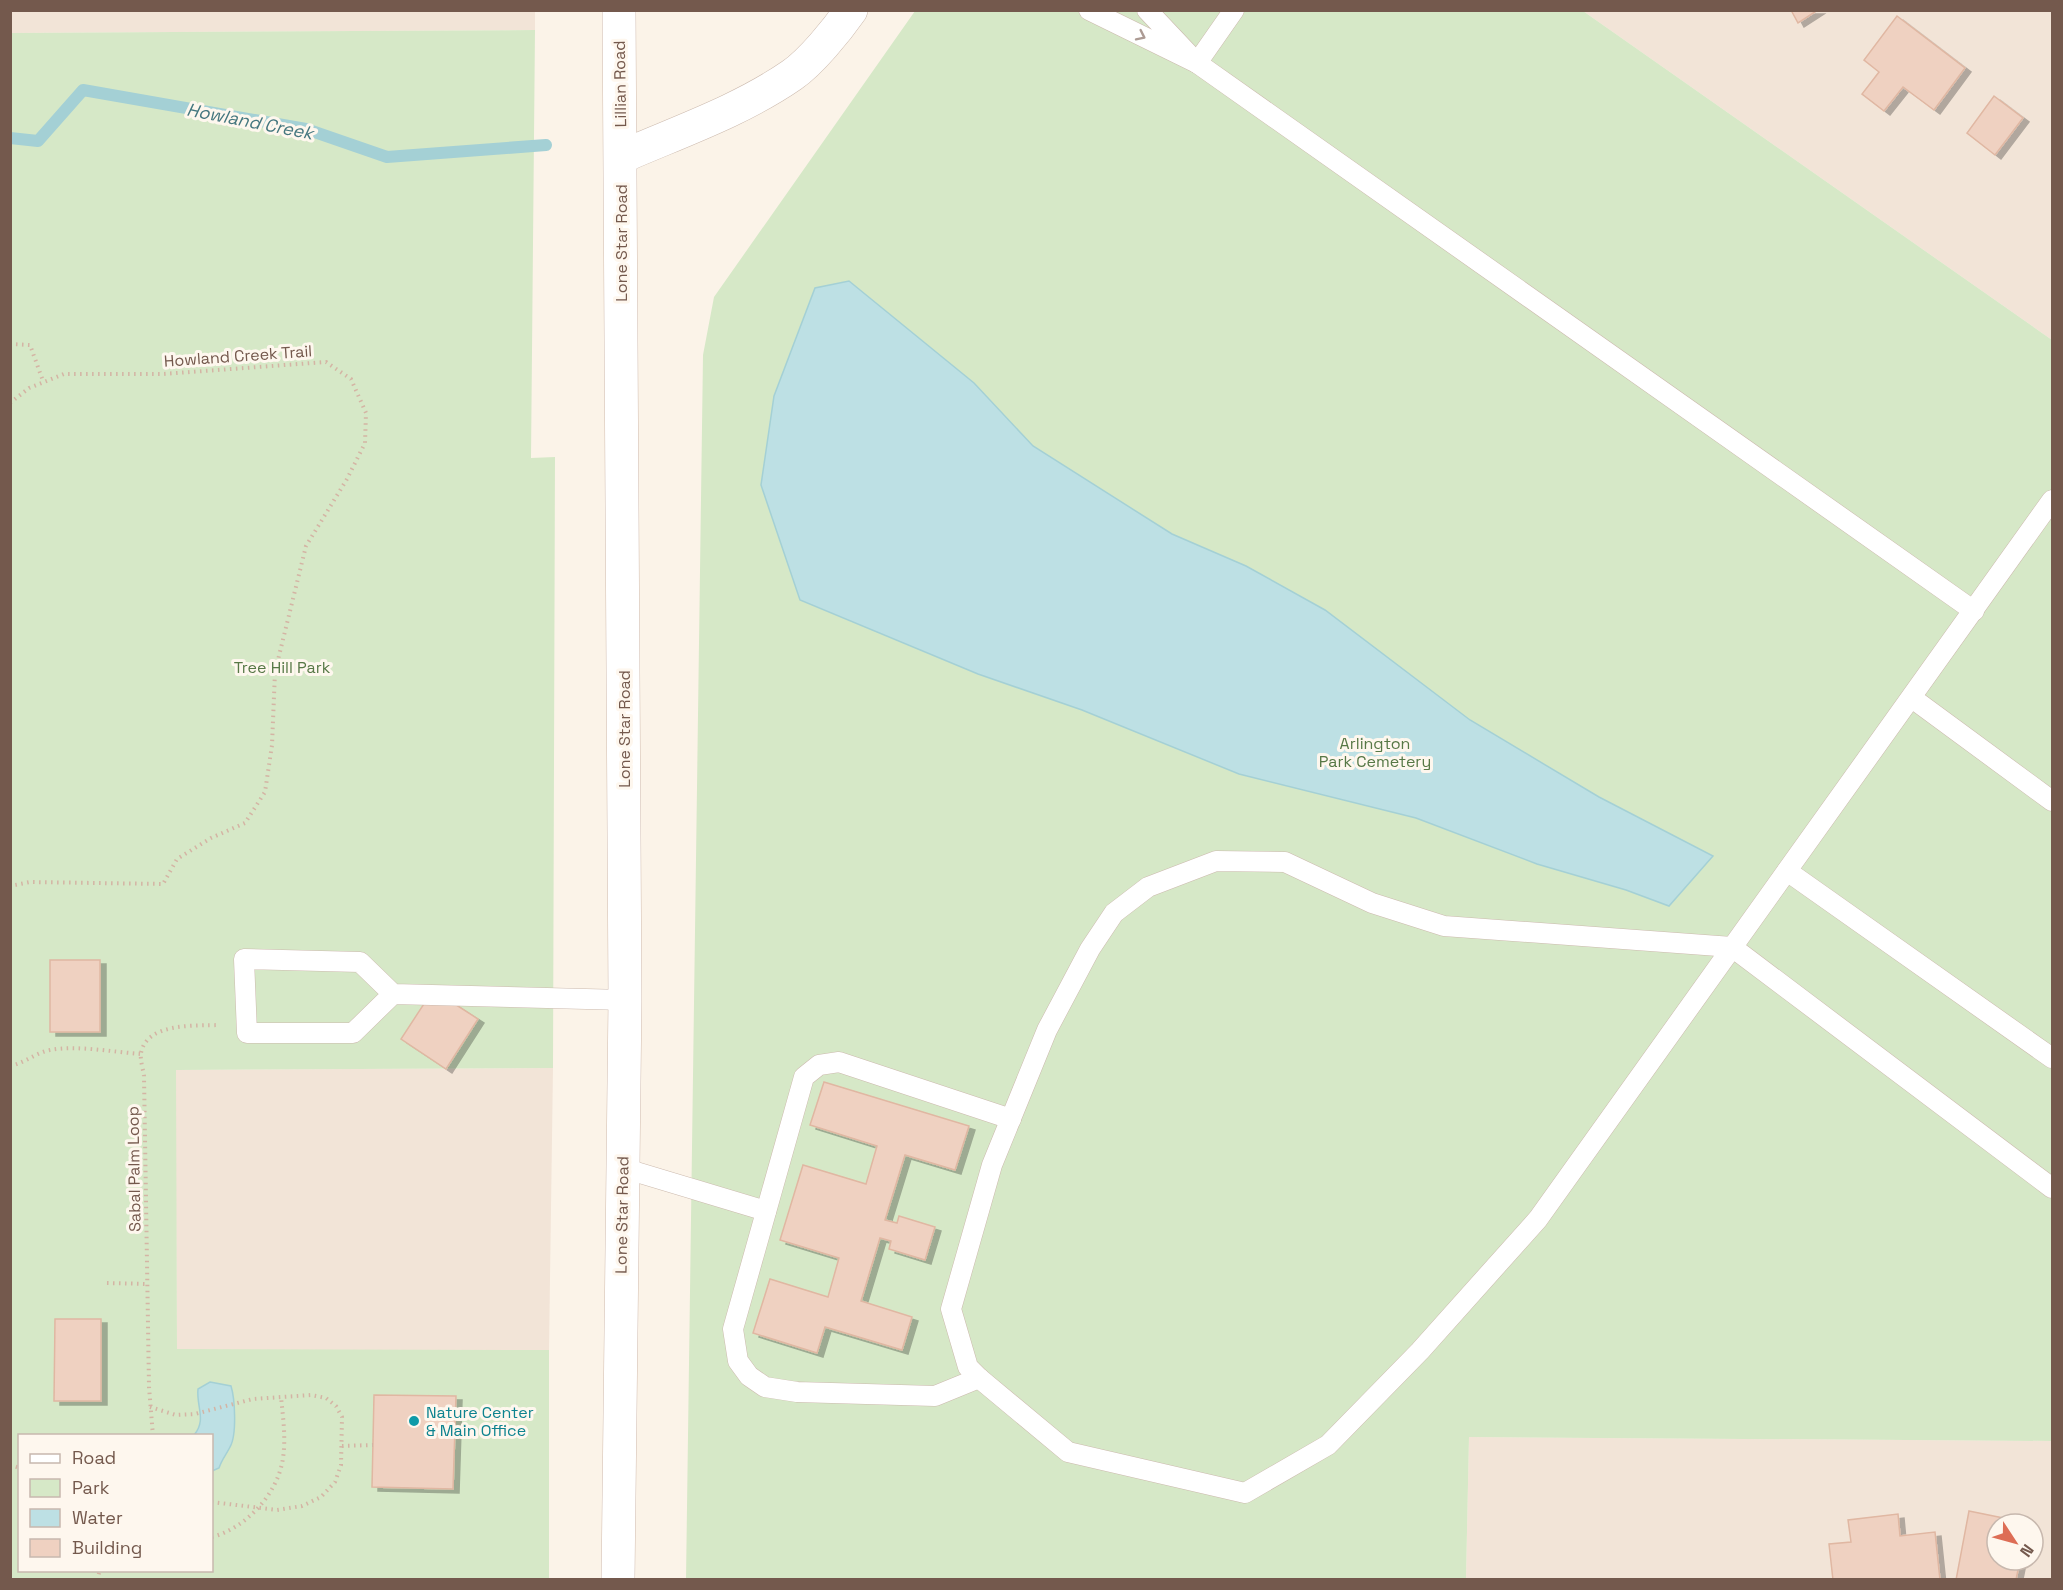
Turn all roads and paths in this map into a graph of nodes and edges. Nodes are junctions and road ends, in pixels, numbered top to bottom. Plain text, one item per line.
1 (619, 10) edge
2 (851, 10) edge
3 (1089, 10) edge
4 (1148, 10) edge
5 (1234, 10) edge
6 (1197, 63) junction
7 (621, 157) junction
8 (10, 344) edge
9 (44, 381) junction
10 (10, 404) edge
11 (2052, 500) edge
12 (1974, 611) junction
13 (1912, 698) junction
14 (2052, 801) edge
15 (1787, 871) junction
16 (10, 886) edge
17 (1732, 947) junction
18 (393, 994) junction
19 (625, 1000) junction
20 (246, 1025) junction
21 (141, 1054) junction
22 (2052, 1058) edge
23 (10, 1066) edge
24 (1011, 1119) junction
25 (623, 1168) junction
26 (2052, 1188) edge
27 (766, 1211) junction
28 (107, 1283) dead end
29 (148, 1284) junction
30 (979, 1378) junction
31 (281, 1397) junction
32 (150, 1407) junction
33 (153, 1434) edge
34 (373, 1445) dead end
35 (342, 1446) junction
36 (213, 1502) edge
37 (259, 1508) junction
38 (213, 1537) edge
39 (618, 1580) edge

1 - 7 street, Lillian Road
2 - 7 street
3 -> 6 lane
4 - 6 lane
5 - 6 lane
6 - 12 lane
7 - 19 street, Lone Star Road
8 - 9 path
9 - 10 path, Howland Creek Trail
9 - 16 path, Howland Creek Trail
11 - 12 lane
12 - 13 lane
13 - 14 lane
13 - 15 lane
15 - 17 lane
15 - 22 lane
17 - 24 lane
17 - 26 lane
17 - 30 lane
18 - 19 lane
18 - 20 lane
18 - 20 lane
19 - 25 street, Lone Star Road
20 - 21 path
21 - 23 path
21 - 29 path, Sabal Palm Loop
24 - 27 lane
24 - 30 lane
25 - 27 lane
25 - 39 street, Lone Star Road
27 - 30 lane
28 - 29 path
29 - 32 path, Sabal Palm Loop
31 - 32 path
31 - 35 path
31 - 37 path
32 - 33 path, Sabal Palm Loop
34 - 35 path
35 - 37 path
36 - 37 path
37 - 38 path

